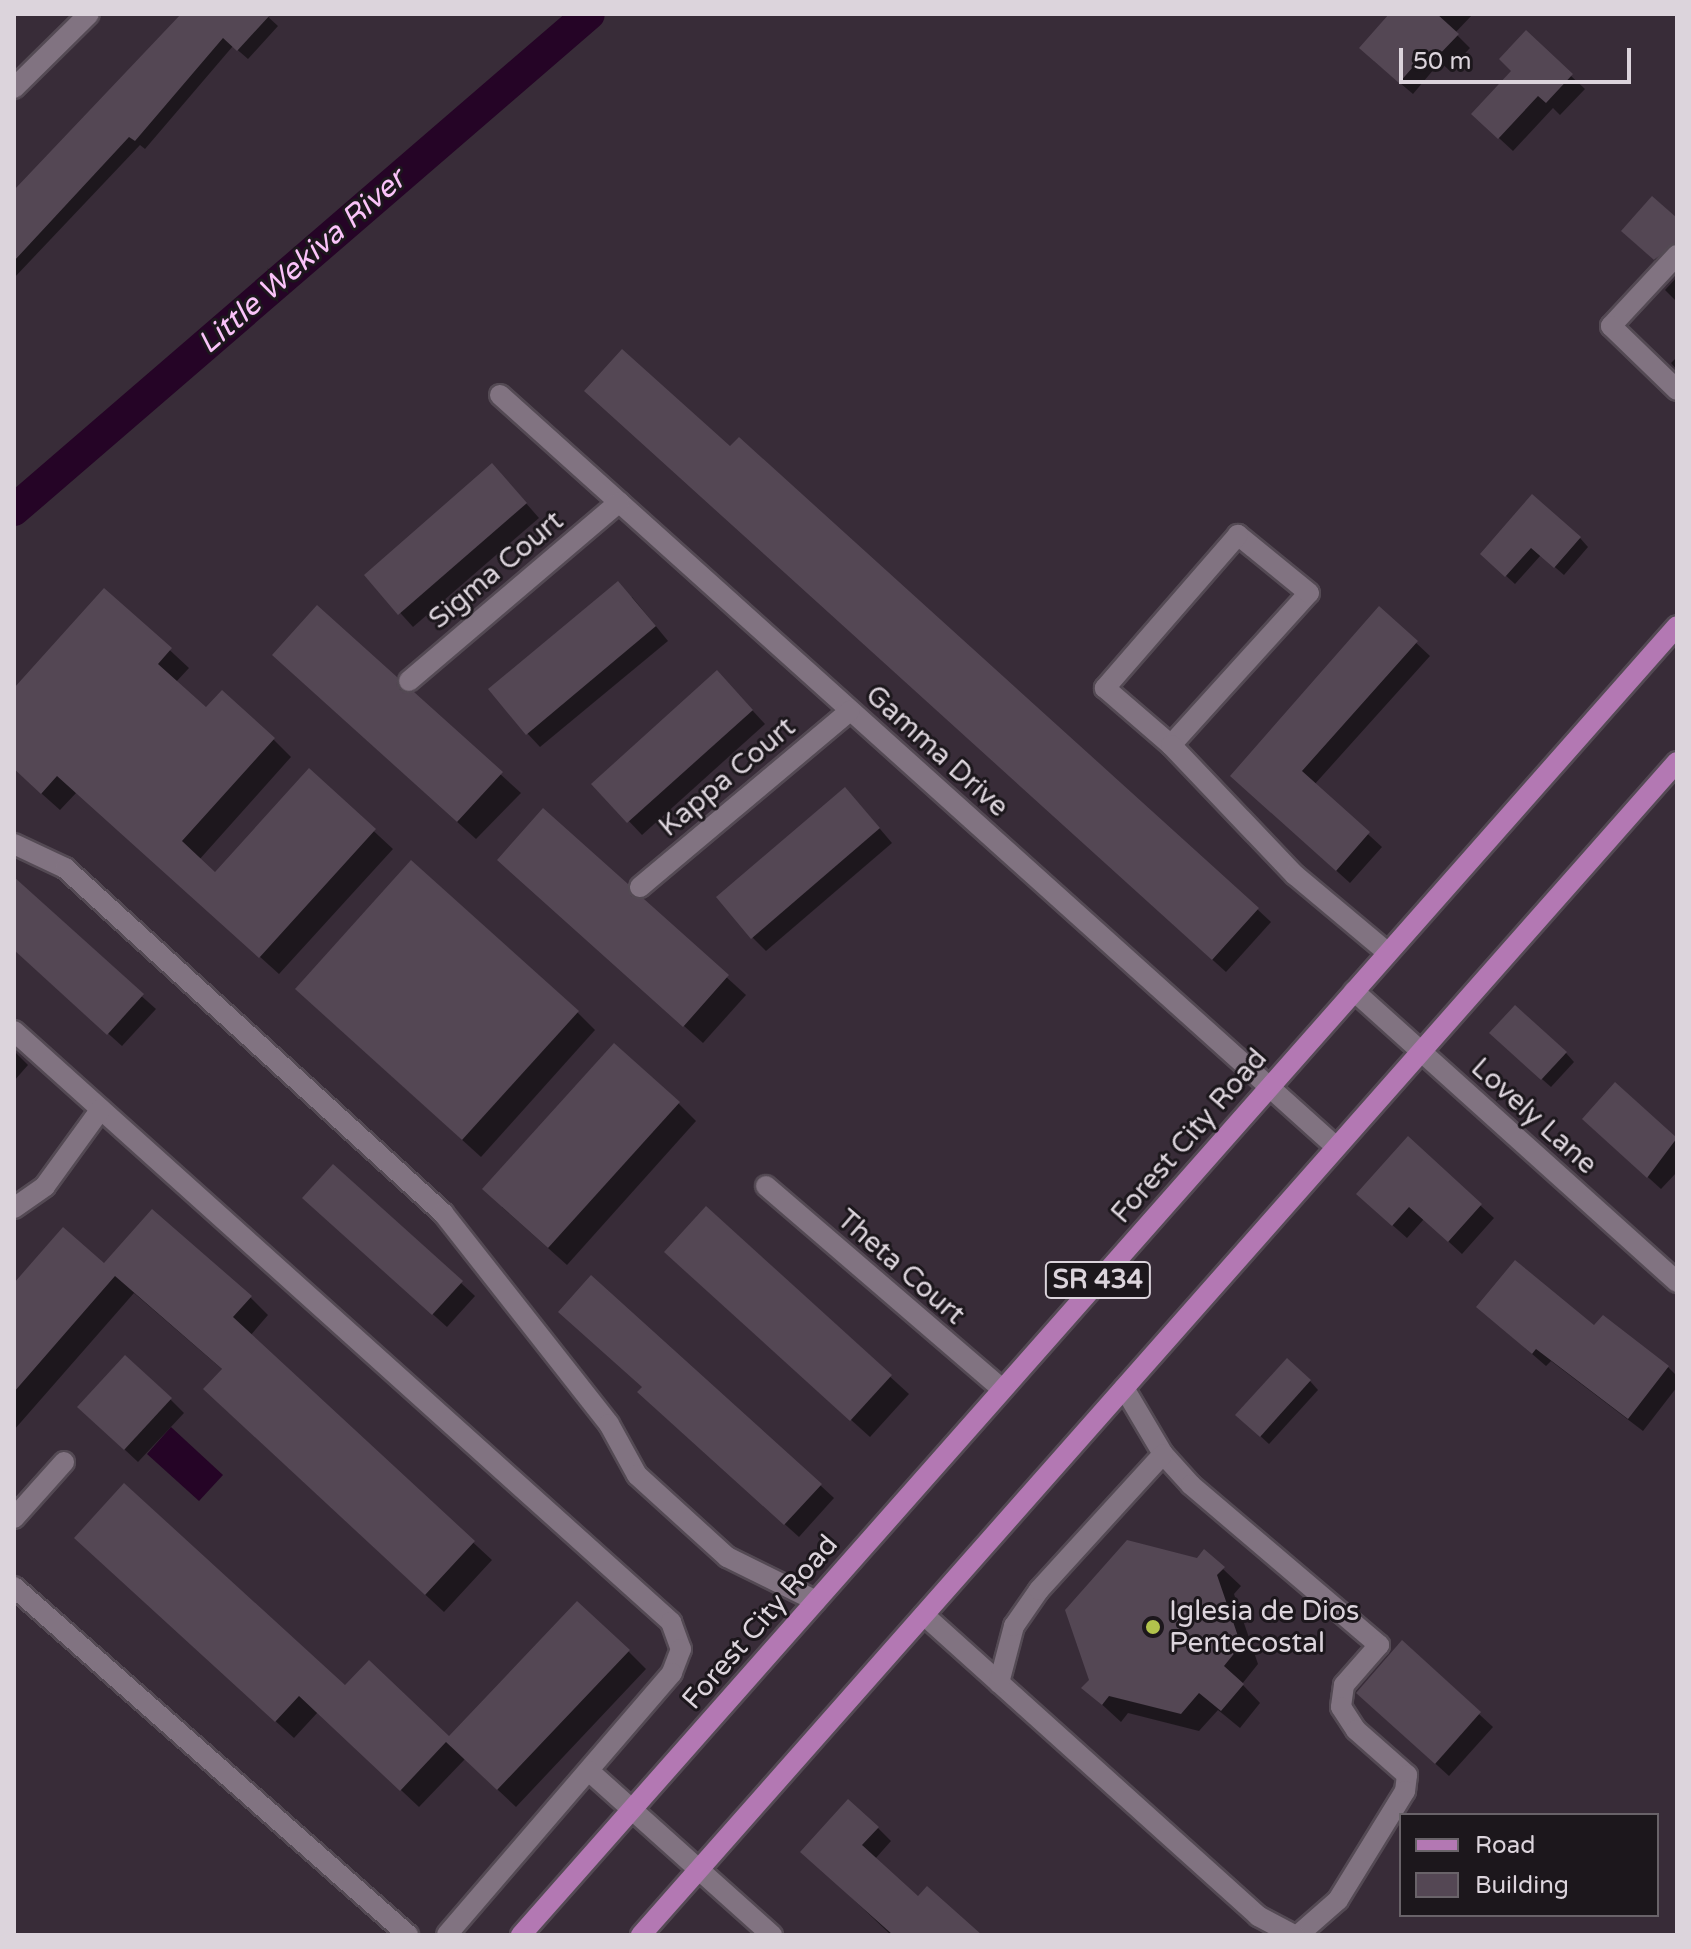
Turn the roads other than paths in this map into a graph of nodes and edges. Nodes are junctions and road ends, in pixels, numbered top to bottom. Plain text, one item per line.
1 (89, 14) edge
2 (14, 88) edge
3 (1677, 255) edge
4 (1677, 390) edge
5 (500, 395) dead end
6 (619, 502) junction
7 (1677, 626) edge
8 (409, 681) dead end
9 (850, 711) junction
10 (1171, 745) junction
11 (1677, 762) edge
12 (14, 844) edge
13 (640, 887) dead end
14 (1388, 953) junction
15 (1354, 991) junction
16 (14, 1031) edge
17 (1421, 1051) junction
18 (1269, 1087) junction
19 (101, 1109) junction
20 (1336, 1147) junction
21 (766, 1186) dead end
22 (14, 1208) edge
23 (1677, 1282) edge
24 (1124, 1388) junction
25 (1002, 1389) junction
26 (1163, 1454) junction
27 (64, 1462) dead end
28 (14, 1518) edge
29 (14, 1587) edge
30 (816, 1601) junction
31 (924, 1615) junction
32 (999, 1683) junction
33 (589, 1771) junction
34 (632, 1809) junction
35 (699, 1869) junction
36 (408, 1935) edge
37 (447, 1935) edge
38 (521, 1935) edge
39 (641, 1935) edge
40 (772, 1935) edge
41 (1296, 1935) edge

1 - 2 street
3 - 4 street
5 - 6 street, Gamma Drive
6 - 8 street, Sigma Court
6 - 9 street, Gamma Drive
7 - 14 main road, Forest City Road / SR 434
9 - 13 street, Kappa Court
9 - 18 street, Gamma Drive
10 - 10 street
10 - 14 street
11 - 17 main road, SR 434
12 - 30 street
14 - 15 main road, Forest City Road / SR 434
15 - 17 street, Lovely Lane
15 - 18 main road, Forest City Road / SR 434
16 - 19 street
17 - 20 main road, SR 434
17 - 23 street, Lovely Lane
18 - 20 street, Gamma Drive
18 - 25 main road, Forest City Road / SR 434
19 - 22 street
19 - 33 street
20 - 24 main road, SR 434
21 - 25 street, Theta Court
24 - 26 street
24 - 31 main road, SR 434
25 - 30 main road, Forest City Road / SR 434
26 - 32 street
26 - 41 street
27 - 28 street
29 - 36 street
30 - 34 main road, Forest City Road / SR 434
31 - 32 street
31 - 35 main road, SR 434
32 - 41 street
33 - 34 street
33 - 37 street
34 - 35 street
34 - 38 main road, Forest City Road / SR 434
35 - 39 main road, SR 434
35 - 40 street

